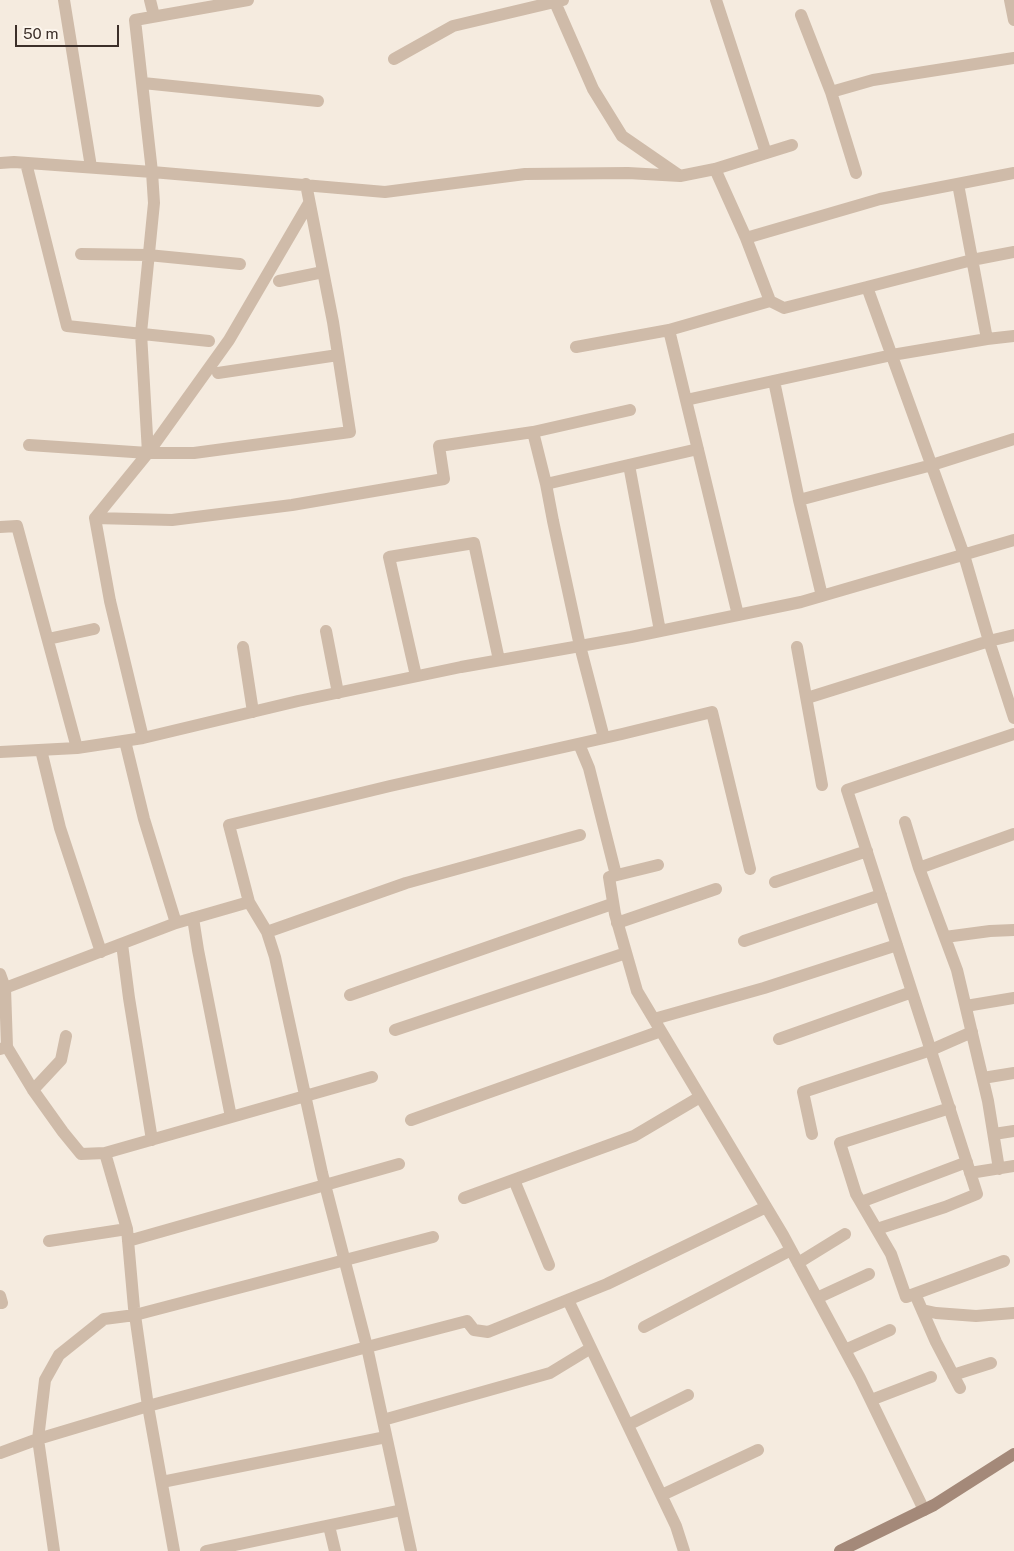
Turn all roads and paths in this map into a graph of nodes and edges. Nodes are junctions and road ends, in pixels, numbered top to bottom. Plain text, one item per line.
1 (64, 0) edge
2 (150, 0) edge
3 (248, 0) edge
4 (716, 0) edge
5 (1010, 0) edge
6 (557, 1) edge
7 (800, 15) dead end
8 (154, 16) junction
9 (1014, 20) edge
10 (394, 58) dead end
11 (1014, 58) edge
12 (143, 83) junction
13 (831, 92) junction
14 (318, 101) dead end
15 (792, 145) dead end
16 (766, 153) junction
17 (0, 163) edge
18 (26, 163) junction
19 (90, 167) junction
20 (715, 169) junction
21 (152, 172) junction
22 (856, 173) dead end
23 (1014, 173) edge
24 (680, 176) junction
25 (306, 184) junction
26 (958, 184) junction
27 (309, 203) junction
28 (746, 238) junction
29 (1014, 252) edge
30 (81, 254) dead end
31 (148, 256) junction
32 (972, 260) junction
33 (240, 264) dead end
34 (323, 272) junction
35 (279, 282) dead end
36 (867, 287) junction
37 (770, 302) junction
38 (669, 330) junction
39 (141, 333) junction
40 (1014, 336) edge
41 (986, 339) junction
42 (209, 341) dead end
43 (576, 347) dead end
44 (338, 355) junction
45 (892, 355) junction
46 (218, 373) dead end
47 (774, 380) junction
48 (686, 400) junction
49 (630, 410) dead end
50 (533, 432) junction
51 (1014, 439) edge
52 (29, 445) dead end
53 (698, 449) junction
54 (148, 453) junction
55 (629, 465) junction
56 (932, 466) junction
57 (546, 484) junction
58 (799, 500) junction
59 (95, 518) junction
60 (0, 527) edge
61 (1014, 540) edge
62 (964, 555) junction
63 (822, 596) junction
64 (738, 615) junction
65 (94, 629) dead end
66 (660, 631) junction
67 (326, 632) dead end
68 (1014, 635) edge
69 (48, 639) junction
70 (989, 641) junction
71 (580, 646) junction
72 (243, 647) dead end
73 (797, 647) dead end
74 (499, 660) junction
75 (416, 676) junction
76 (338, 693) junction
77 (807, 698) junction
78 (253, 712) junction
79 (1014, 718) edge
80 (1014, 734) edge
81 (143, 738) junction
82 (604, 738) junction
83 (125, 741) junction
84 (579, 744) junction
85 (77, 748) junction
86 (41, 750) junction
87 (0, 752) edge
88 (822, 785) dead end
89 (905, 822) dead end
90 (1014, 834) edge
91 (580, 836) dead end
92 (867, 851) junction
93 (658, 865) dead end
94 (919, 868) junction
95 (750, 869) dead end
96 (616, 875) junction
97 (775, 882) dead end
98 (716, 888) dead end
99 (881, 895) junction
100 (249, 902) junction
101 (612, 904) junction
102 (193, 918) junction
103 (617, 923) junction
104 (176, 924) junction
105 (1014, 930) edge
106 (266, 932) junction
107 (945, 937) junction
108 (744, 941) dead end
109 (122, 944) junction
110 (897, 945) junction
111 (101, 952) junction
112 (626, 953) junction
113 (0, 974) edge
114 (5, 988) junction
115 (912, 992) junction
116 (350, 995) dead end
117 (1014, 998) edge
118 (966, 1006) junction
119 (654, 1019) junction
120 (395, 1030) dead end
121 (661, 1031) junction
122 (972, 1032) junction
123 (66, 1036) dead end
124 (779, 1039) dead end
125 (4, 1048) edge
126 (931, 1050) junction
127 (1014, 1073) edge
128 (372, 1077) dead end
129 (983, 1078) junction
130 (33, 1090) junction
131 (305, 1095) junction
132 (700, 1097) junction
133 (950, 1108) junction
134 (231, 1117) junction
135 (410, 1120) dead end
136 (1014, 1131) edge
137 (812, 1134) dead end
138 (994, 1134) junction
139 (152, 1140) junction
140 (105, 1153) junction
141 (399, 1164) dead end
142 (1014, 1166) edge
143 (969, 1167) junction
144 (999, 1169) junction
145 (514, 1180) junction
146 (325, 1184) junction
147 (464, 1198) dead end
148 (861, 1202) junction
149 (766, 1207) junction
150 (877, 1229) junction
151 (845, 1234) dead end
152 (128, 1235) junction
153 (433, 1237) dead end
154 (49, 1241) dead end
155 (791, 1250) junction
156 (344, 1260) junction
157 (1004, 1261) dead end
158 (798, 1263) junction
159 (549, 1265) dead end
160 (869, 1274) dead end
161 (915, 1294) junction
162 (0, 1296) edge
163 (817, 1298) junction
164 (568, 1300) junction
165 (0, 1304) edge
166 (922, 1310) junction
167 (1014, 1313) edge
168 (135, 1314) junction
169 (644, 1326) dead end
170 (890, 1330) dead end
171 (367, 1347) junction
172 (591, 1348) junction
173 (845, 1350) junction
174 (991, 1364) dead end
175 (954, 1375) junction
176 (931, 1377) dead end
177 (960, 1388) dead end
178 (688, 1394) dead end
179 (871, 1400) junction
180 (148, 1406) junction
181 (382, 1420) junction
182 (628, 1425) junction
183 (386, 1437) junction
184 (38, 1439) junction
185 (758, 1450) dead end
186 (0, 1453) edge
187 (1013, 1457) edge
188 (162, 1482) junction
189 (662, 1495) junction
190 (402, 1510) junction
191 (924, 1510) junction
192 (329, 1526) junction
193 (257, 1546) edge
194 (54, 1551) edge
195 (174, 1551) edge
196 (206, 1551) edge
197 (335, 1551) edge
198 (411, 1551) edge
199 (684, 1551) edge
200 (840, 1551) edge

1 - 19 street
2 - 8 street
3 - 8 street
4 - 16 street
5 - 9 street
6 - 10 street
6 - 24 street
7 - 13 street
8 - 12 street
11 - 13 street
12 - 14 street
12 - 21 street
13 - 22 street
15 - 16 street
16 - 20 street
17 - 18 street
18 - 19 street
18 - 39 street
19 - 21 street
20 - 24 street
20 - 28 street
21 - 25 street
21 - 31 street
23 - 26 street
24 - 25 street
25 - 27 street
26 - 28 street
26 - 32 street
27 - 34 street
27 - 54 street
28 - 37 street
29 - 32 street
30 - 31 street
31 - 33 street
31 - 39 street
32 - 36 street
32 - 41 street
34 - 35 street
34 - 44 street
36 - 37 street
36 - 45 street
37 - 38 street
38 - 43 street
38 - 48 street
39 - 42 street
39 - 54 street
40 - 41 street
41 - 45 street
44 - 46 street
44 - 54 street
45 - 47 street
45 - 56 street
47 - 48 street
47 - 58 street
48 - 53 street
49 - 50 street
50 - 57 street
50 - 59 street
51 - 56 street
52 - 54 street
53 - 55 street
53 - 64 street
54 - 59 street
55 - 57 street
55 - 66 street
56 - 58 street
56 - 62 street
57 - 71 street
58 - 63 street
59 - 81 street
60 - 69 street
61 - 62 street
62 - 63 street
62 - 70 street
63 - 64 street
64 - 66 street
65 - 69 street
66 - 71 street
67 - 76 street
68 - 70 street
69 - 85 street
70 - 77 street
70 - 79 street
71 - 74 street
71 - 82 street
72 - 78 street
73 - 77 street
74 - 75 street
74 - 75 street
75 - 76 street
76 - 78 street
77 - 88 street
78 - 81 street
80 - 92 street
81 - 83 street
82 - 84 street
82 - 95 street
83 - 85 street
83 - 104 street
84 - 96 street
84 - 100 street
85 - 86 street
86 - 87 street
86 - 111 street
89 - 94 street
90 - 94 street
91 - 106 street
92 - 97 street
92 - 99 street
93 - 96 street
94 - 107 street
96 - 101 street
98 - 103 street
99 - 108 street
99 - 110 street
100 - 102 street
100 - 106 street
101 - 103 street
101 - 116 street
102 - 104 street
102 - 134 street
103 - 112 street
104 - 109 street
105 - 107 street
106 - 131 street
107 - 118 street
109 - 111 street
109 - 139 street
110 - 115 street
110 - 119 street
111 - 114 street
112 - 119 street
112 - 120 street
113 - 114 street
114 - 125 street
115 - 124 street
115 - 126 street
117 - 118 street
118 - 122 street
119 - 121 street
121 - 132 street
121 - 135 street
122 - 126 street
122 - 129 street
123 - 130 street
125 - 130 street
126 - 133 street
126 - 137 street
127 - 129 street
128 - 131 street
129 - 138 street
130 - 140 street
131 - 134 street
131 - 146 street
132 - 145 street
132 - 149 street
133 - 143 street
133 - 148 street
134 - 139 street
136 - 138 street
138 - 144 street
139 - 140 street
140 - 152 street
141 - 146 street
142 - 144 street
143 - 144 street
143 - 148 street
143 - 150 street
145 - 147 street
145 - 159 street
146 - 152 street
146 - 156 street
148 - 150 street
149 - 155 street
149 - 164 street
150 - 161 street
151 - 158 street
152 - 154 street
152 - 168 street
153 - 156 street
155 - 158 street
155 - 169 street
156 - 168 street
156 - 171 street
157 - 161 street
158 - 163 street
160 - 163 street
161 - 166 street
162 - 165 street
163 - 173 street
164 - 171 street
164 - 172 street
166 - 167 street
166 - 175 street
168 - 180 street
168 - 184 street
170 - 173 street
171 - 180 street
171 - 181 street
172 - 181 street
172 - 182 street
173 - 179 street
174 - 175 street
175 - 177 street
176 - 179 street
178 - 182 street
179 - 191 street
180 - 184 street
180 - 188 street
181 - 183 street
182 - 189 street
183 - 188 street
183 - 190 street
184 - 186 street
184 - 194 street
185 - 189 street
187 - 191 main road
188 - 195 street
189 - 199 street
190 - 192 street
190 - 198 street
191 - 200 main road
192 - 193 street
192 - 197 street
193 - 196 street

